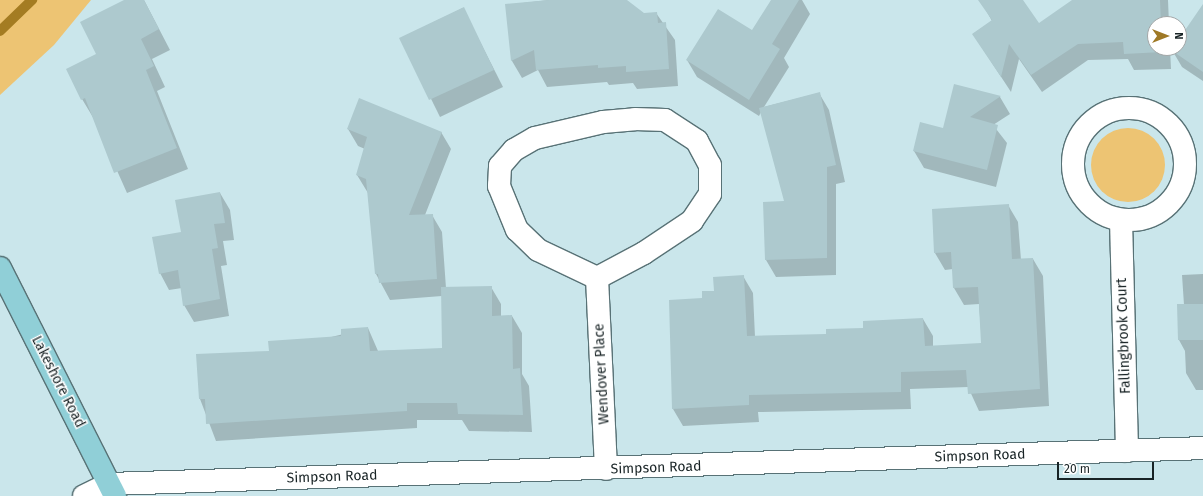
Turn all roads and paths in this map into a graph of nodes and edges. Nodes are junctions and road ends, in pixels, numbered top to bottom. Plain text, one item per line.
1 (1121, 220) junction
2 (0, 268) edge
3 (597, 278) junction
4 (1203, 448) edge
5 (1127, 451) junction
6 (606, 470) junction
7 (112, 490) edge
8 (84, 496) edge

1 - 1 street
1 - 5 street, Fallingbrook Court
2 - 7 main road, Lakeshore Road
3 - 3 street
3 - 6 street, Wendover Place
4 - 5 street, Simpson Road
5 - 6 street, Simpson Road
6 - 7 street, Simpson Road
7 - 8 street

